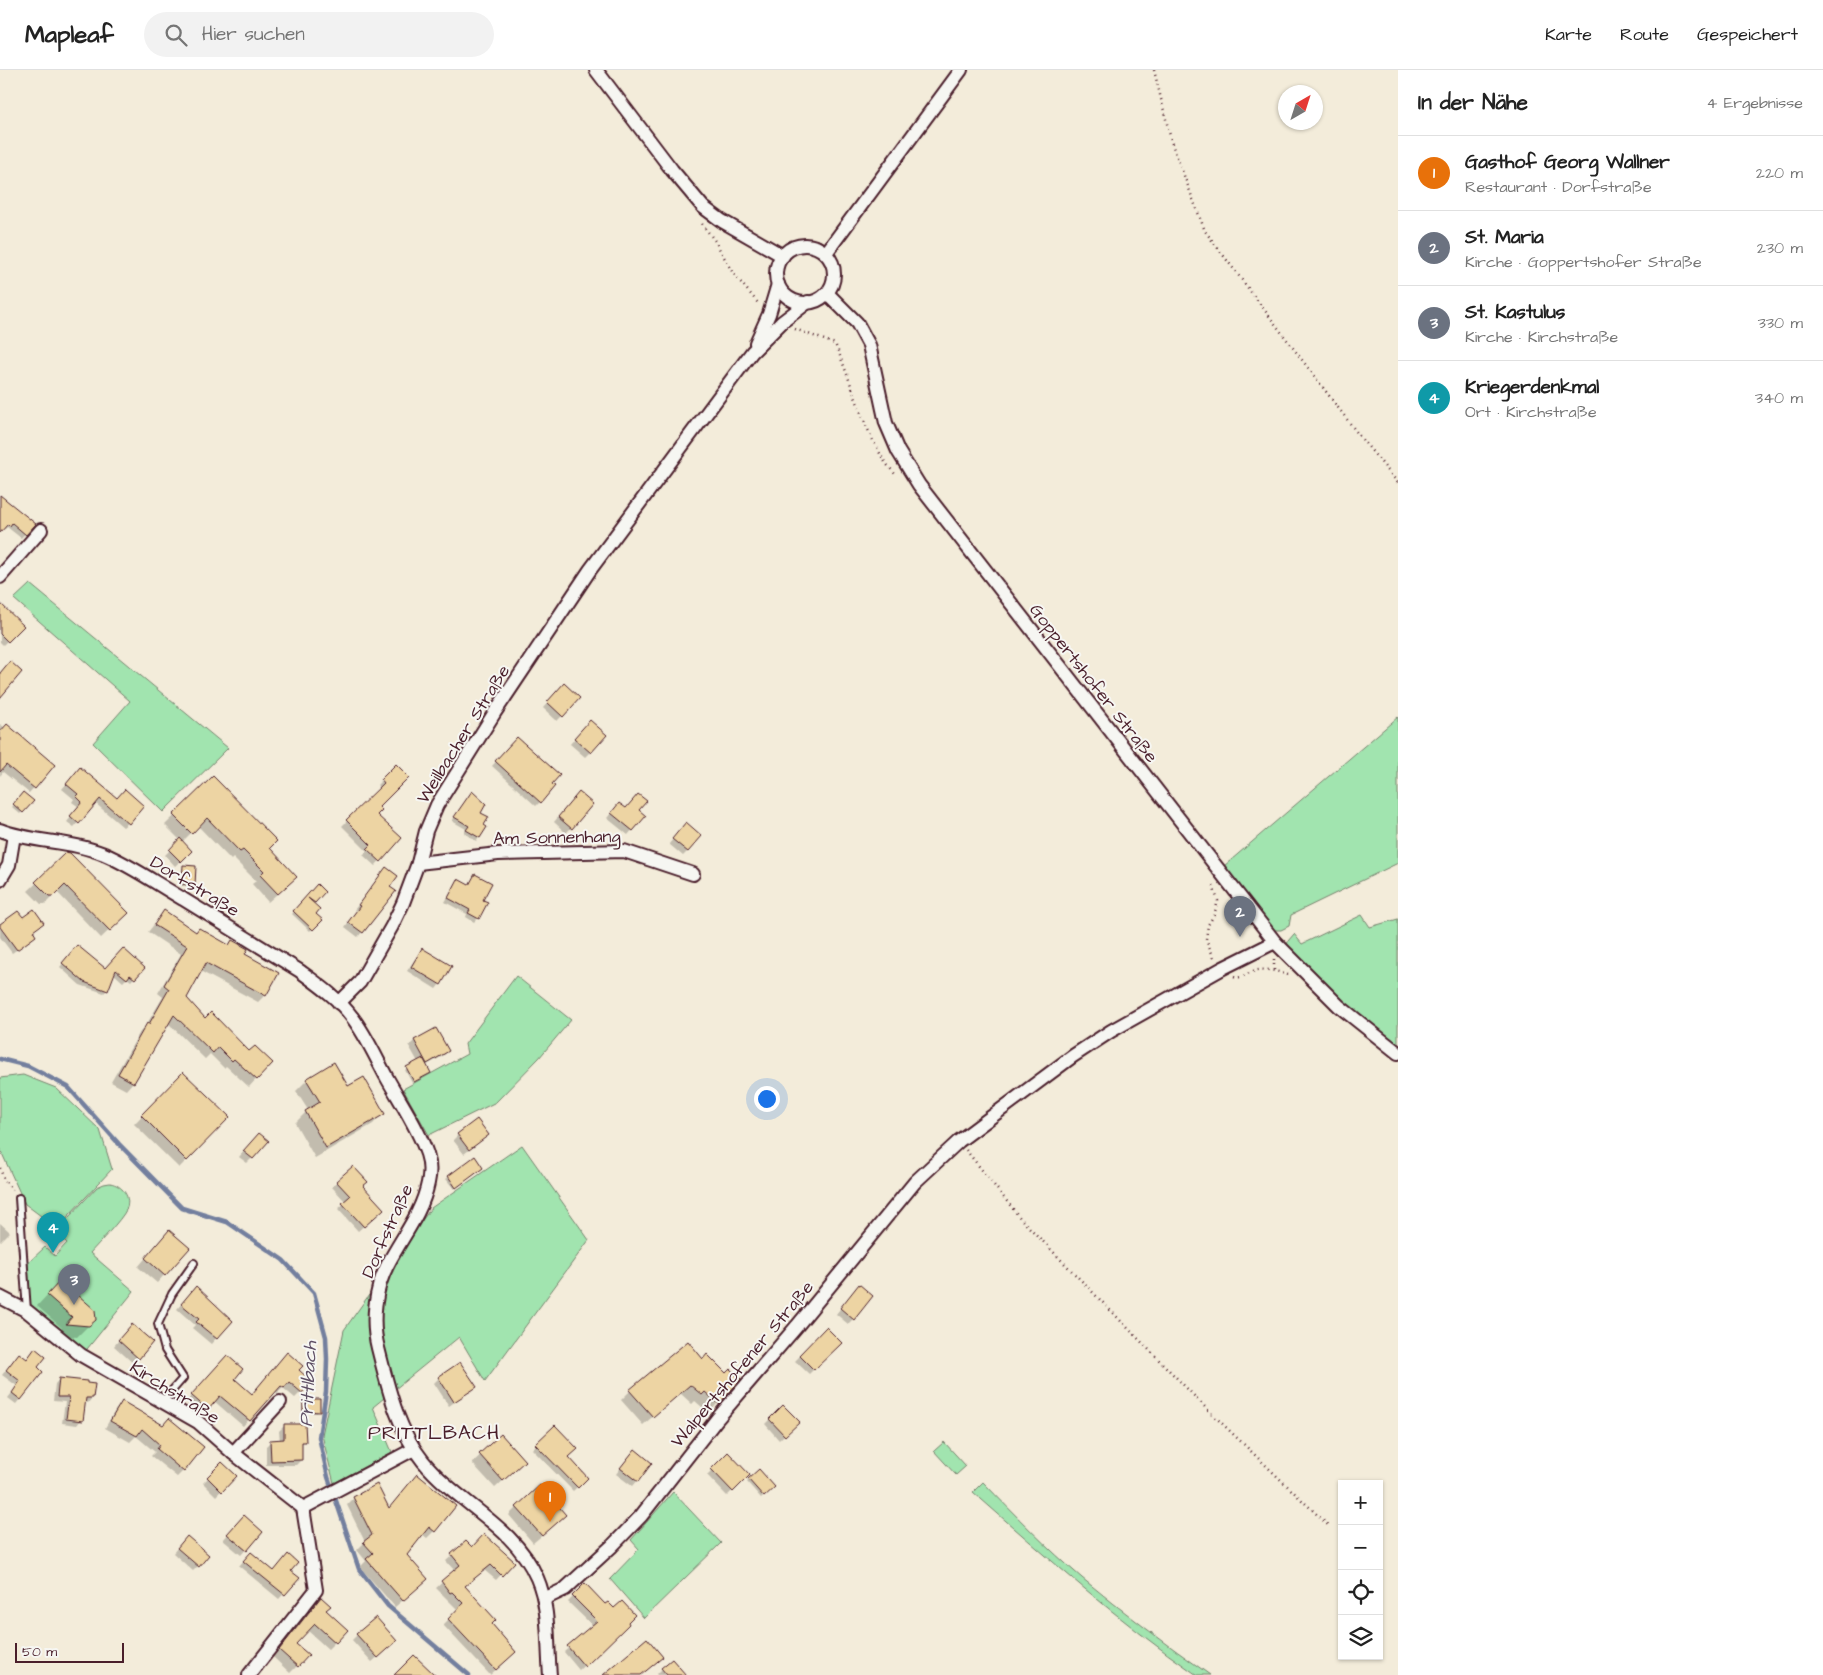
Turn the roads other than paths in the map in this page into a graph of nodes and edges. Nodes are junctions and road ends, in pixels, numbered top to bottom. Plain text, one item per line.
1 (596, 70) edge
2 (961, 70) edge
3 (826, 253) junction
4 (783, 256) junction
5 (778, 284) junction
6 (827, 293) junction
7 (808, 302) junction
8 (752, 352) junction
9 (40, 530) dead end
10 (0, 577) edge
11 (0, 830) edge
12 (14, 836) junction
13 (418, 863) junction
14 (693, 874) dead end
15 (0, 880) edge
16 (1275, 942) junction
17 (339, 1003) junction
18 (1398, 1053) edge
19 (19, 1198) road end
20 (194, 1263) dead end
21 (0, 1298) edge
22 (27, 1310) junction
23 (162, 1402) junction
24 (280, 1402) dead end
25 (414, 1448) junction
26 (233, 1453) junction
27 (303, 1508) junction
28 (544, 1599) junction
29 (249, 1675) edge
30 (550, 1675) edge

1 - 4 street
2 - 3 street
3 - 4 street
3 - 6 street
4 - 5 street
5 - 7 street
5 - 8 street
6 - 7 street
6 - 16 street, Goppertshofer Straße
7 - 8 street
8 - 13 street, Weilbacher Straße
9 - 10 street
11 - 12 street, Dorfstraße
12 - 15 street
12 - 17 street, Dorfstraße
13 - 14 street, Am Sonnenhang
13 - 17 street, Weilbacher Straße
16 - 18 street, Goppertshofer Straße
16 - 28 street, Walpertshofener Straße
17 - 25 street, Dorfstraße
19 - 22 lane
20 - 23 lane
21 - 22 street, Kirchstraße
22 - 23 street, Kirchstraße
23 - 26 street, Kirchstraße
24 - 26 street
25 - 27 street
25 - 28 street, Dorfstraße
26 - 27 street, Kirchstraße
27 - 29 street
28 - 30 street, Dorfstraße

